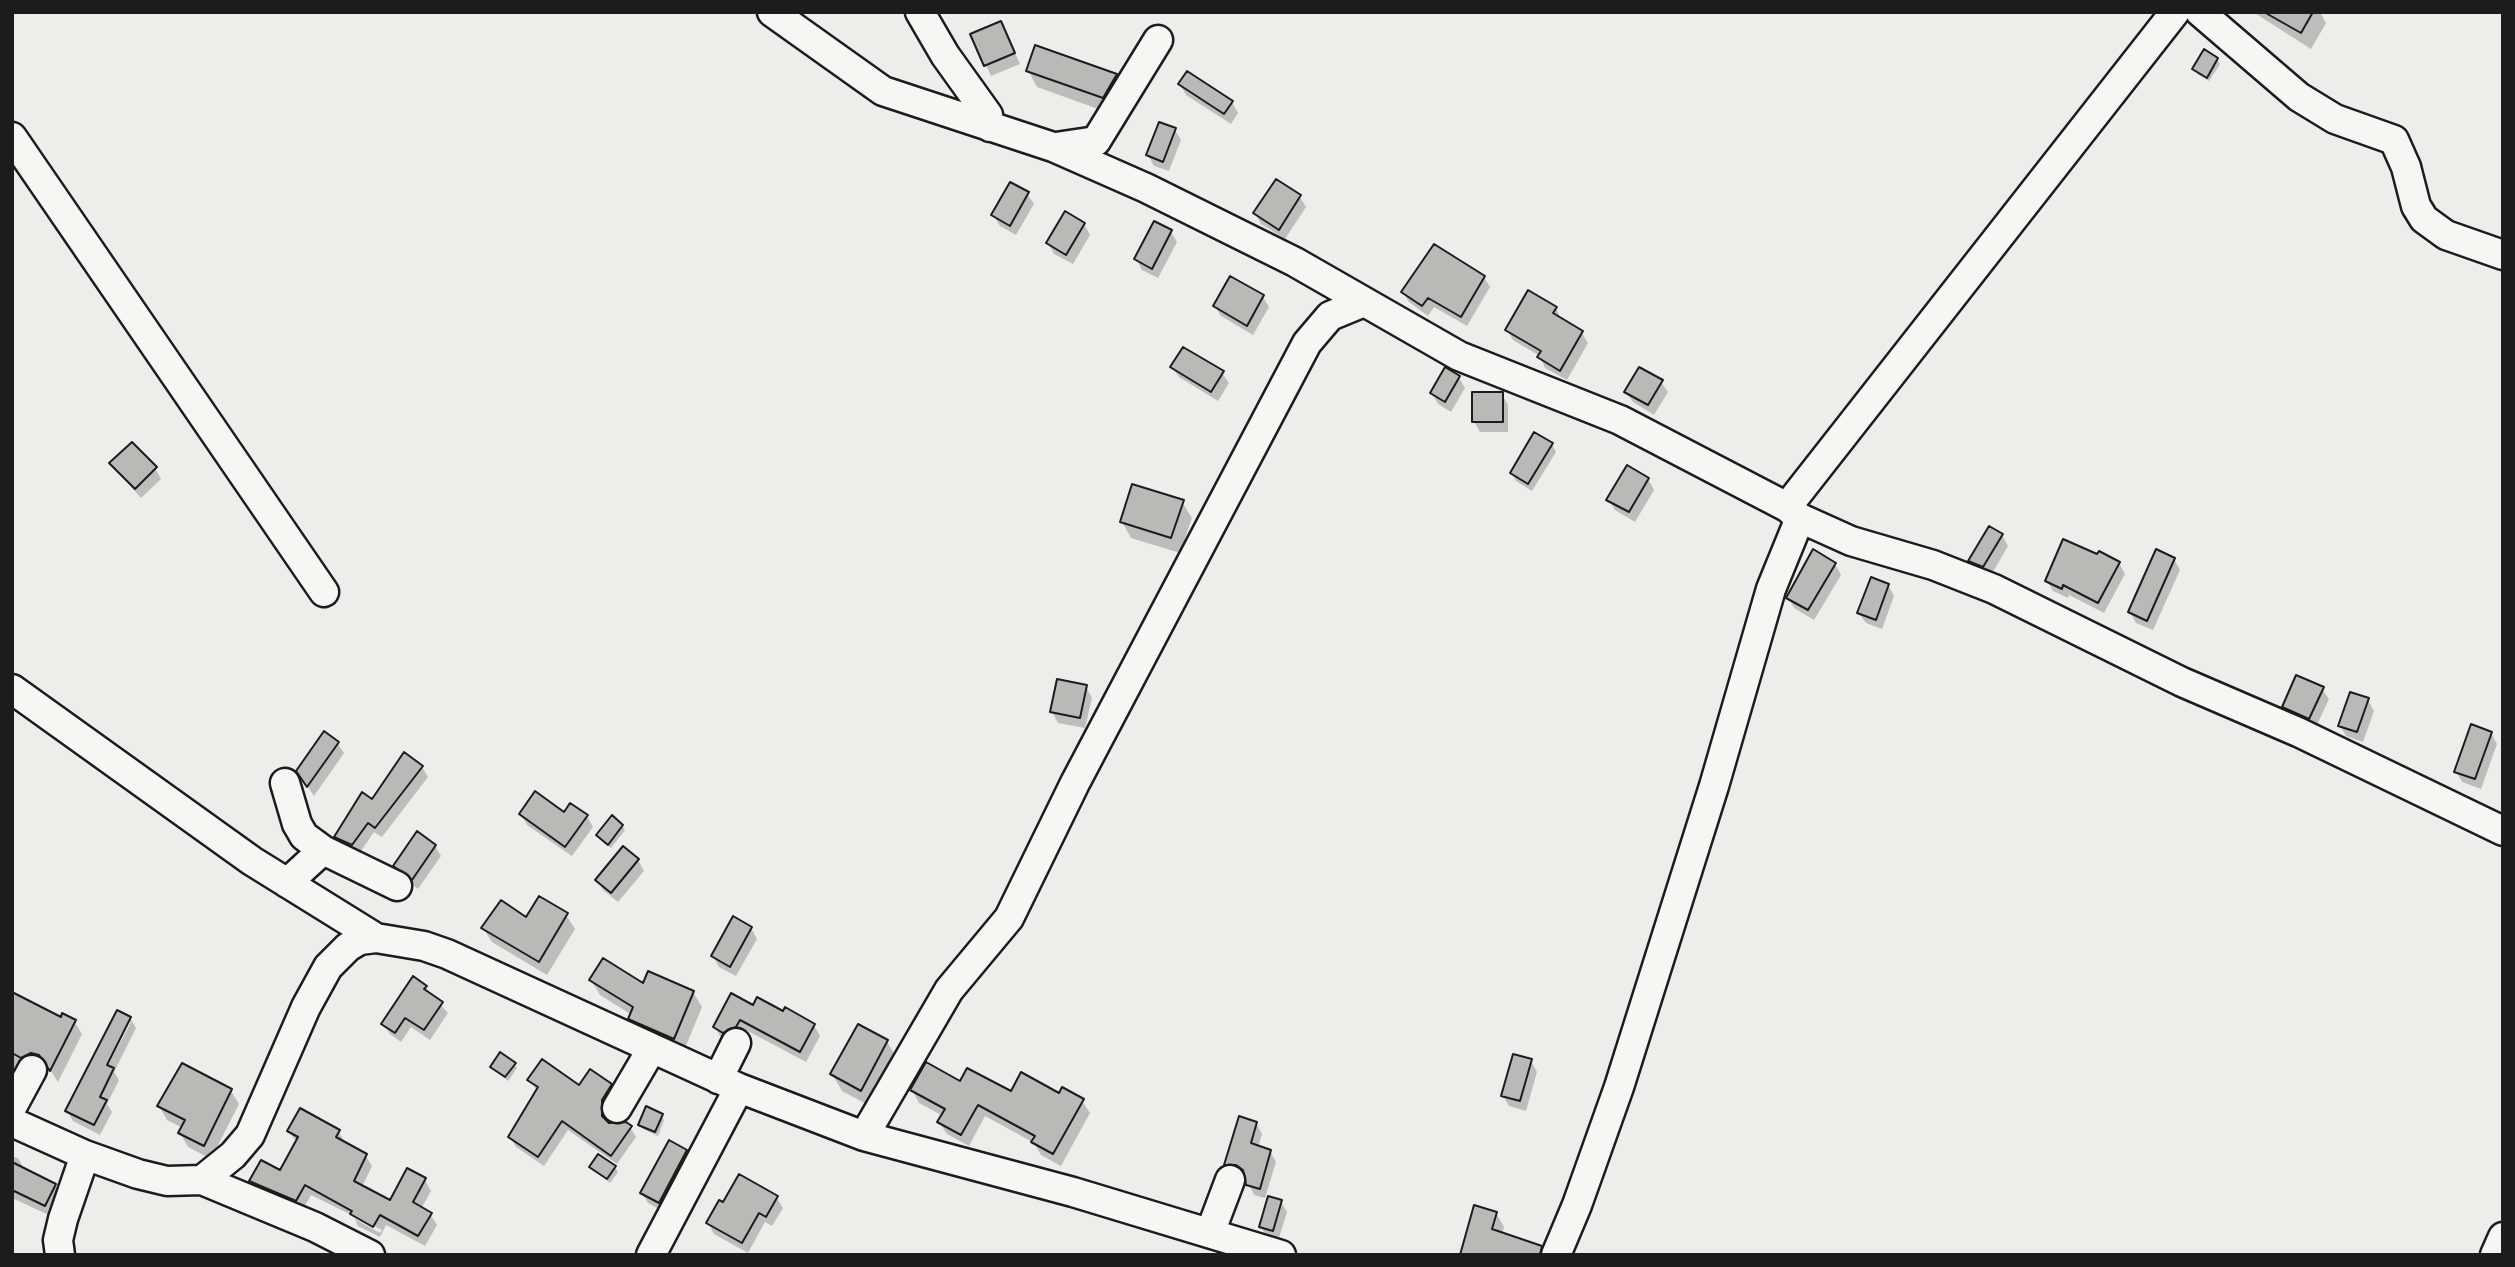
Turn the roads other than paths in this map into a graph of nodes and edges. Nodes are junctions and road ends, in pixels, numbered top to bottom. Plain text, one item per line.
1 (772, 12) edge
2 (920, 12) edge
3 (2175, 12) edge
4 (2200, 12) edge
5 (1158, 40) dead end
6 (990, 127) junction
7 (12, 137) edge
8 (1053, 148) junction
9 (2503, 255) edge
10 (1364, 302) junction
11 (1793, 512) junction
12 (324, 592) dead end
13 (12, 689) edge
14 (285, 783) dead end
15 (2503, 831) edge
16 (323, 850) junction
17 (287, 883) junction
18 (397, 886) dead end
19 (376, 938) junction
20 (736, 1043) dead end
21 (651, 1050) junction
22 (32, 1070) dead end
23 (729, 1084) junction
24 (12, 1107) edge
25 (617, 1108) dead end
26 (12, 1122) edge
27 (864, 1136) junction
28 (85, 1155) junction
29 (202, 1180) junction
30 (1230, 1181) dead end
31 (1210, 1233) junction
32 (2503, 1237) edge
33 (369, 1254) edge
34 (60, 1255) edge
35 (651, 1255) edge
36 (1281, 1255) edge
37 (1556, 1255) edge
38 (2496, 1255) edge

1 - 6 street
2 - 6 street
3 - 11 street
4 - 9 street
5 - 8 street
6 - 8 street
7 - 12 street
8 - 10 street
10 - 11 street
10 - 27 street
11 - 15 street
11 - 37 street
13 - 17 street
14 - 16 street
16 - 17 street
16 - 18 street
17 - 19 street
19 - 21 street
19 - 29 street
20 - 23 street
21 - 23 street
21 - 25 street
22 - 24 street
23 - 27 street
23 - 35 street
26 - 28 street
27 - 31 street
28 - 29 street
28 - 34 street
29 - 33 street
30 - 31 street
31 - 36 street
32 - 38 street

